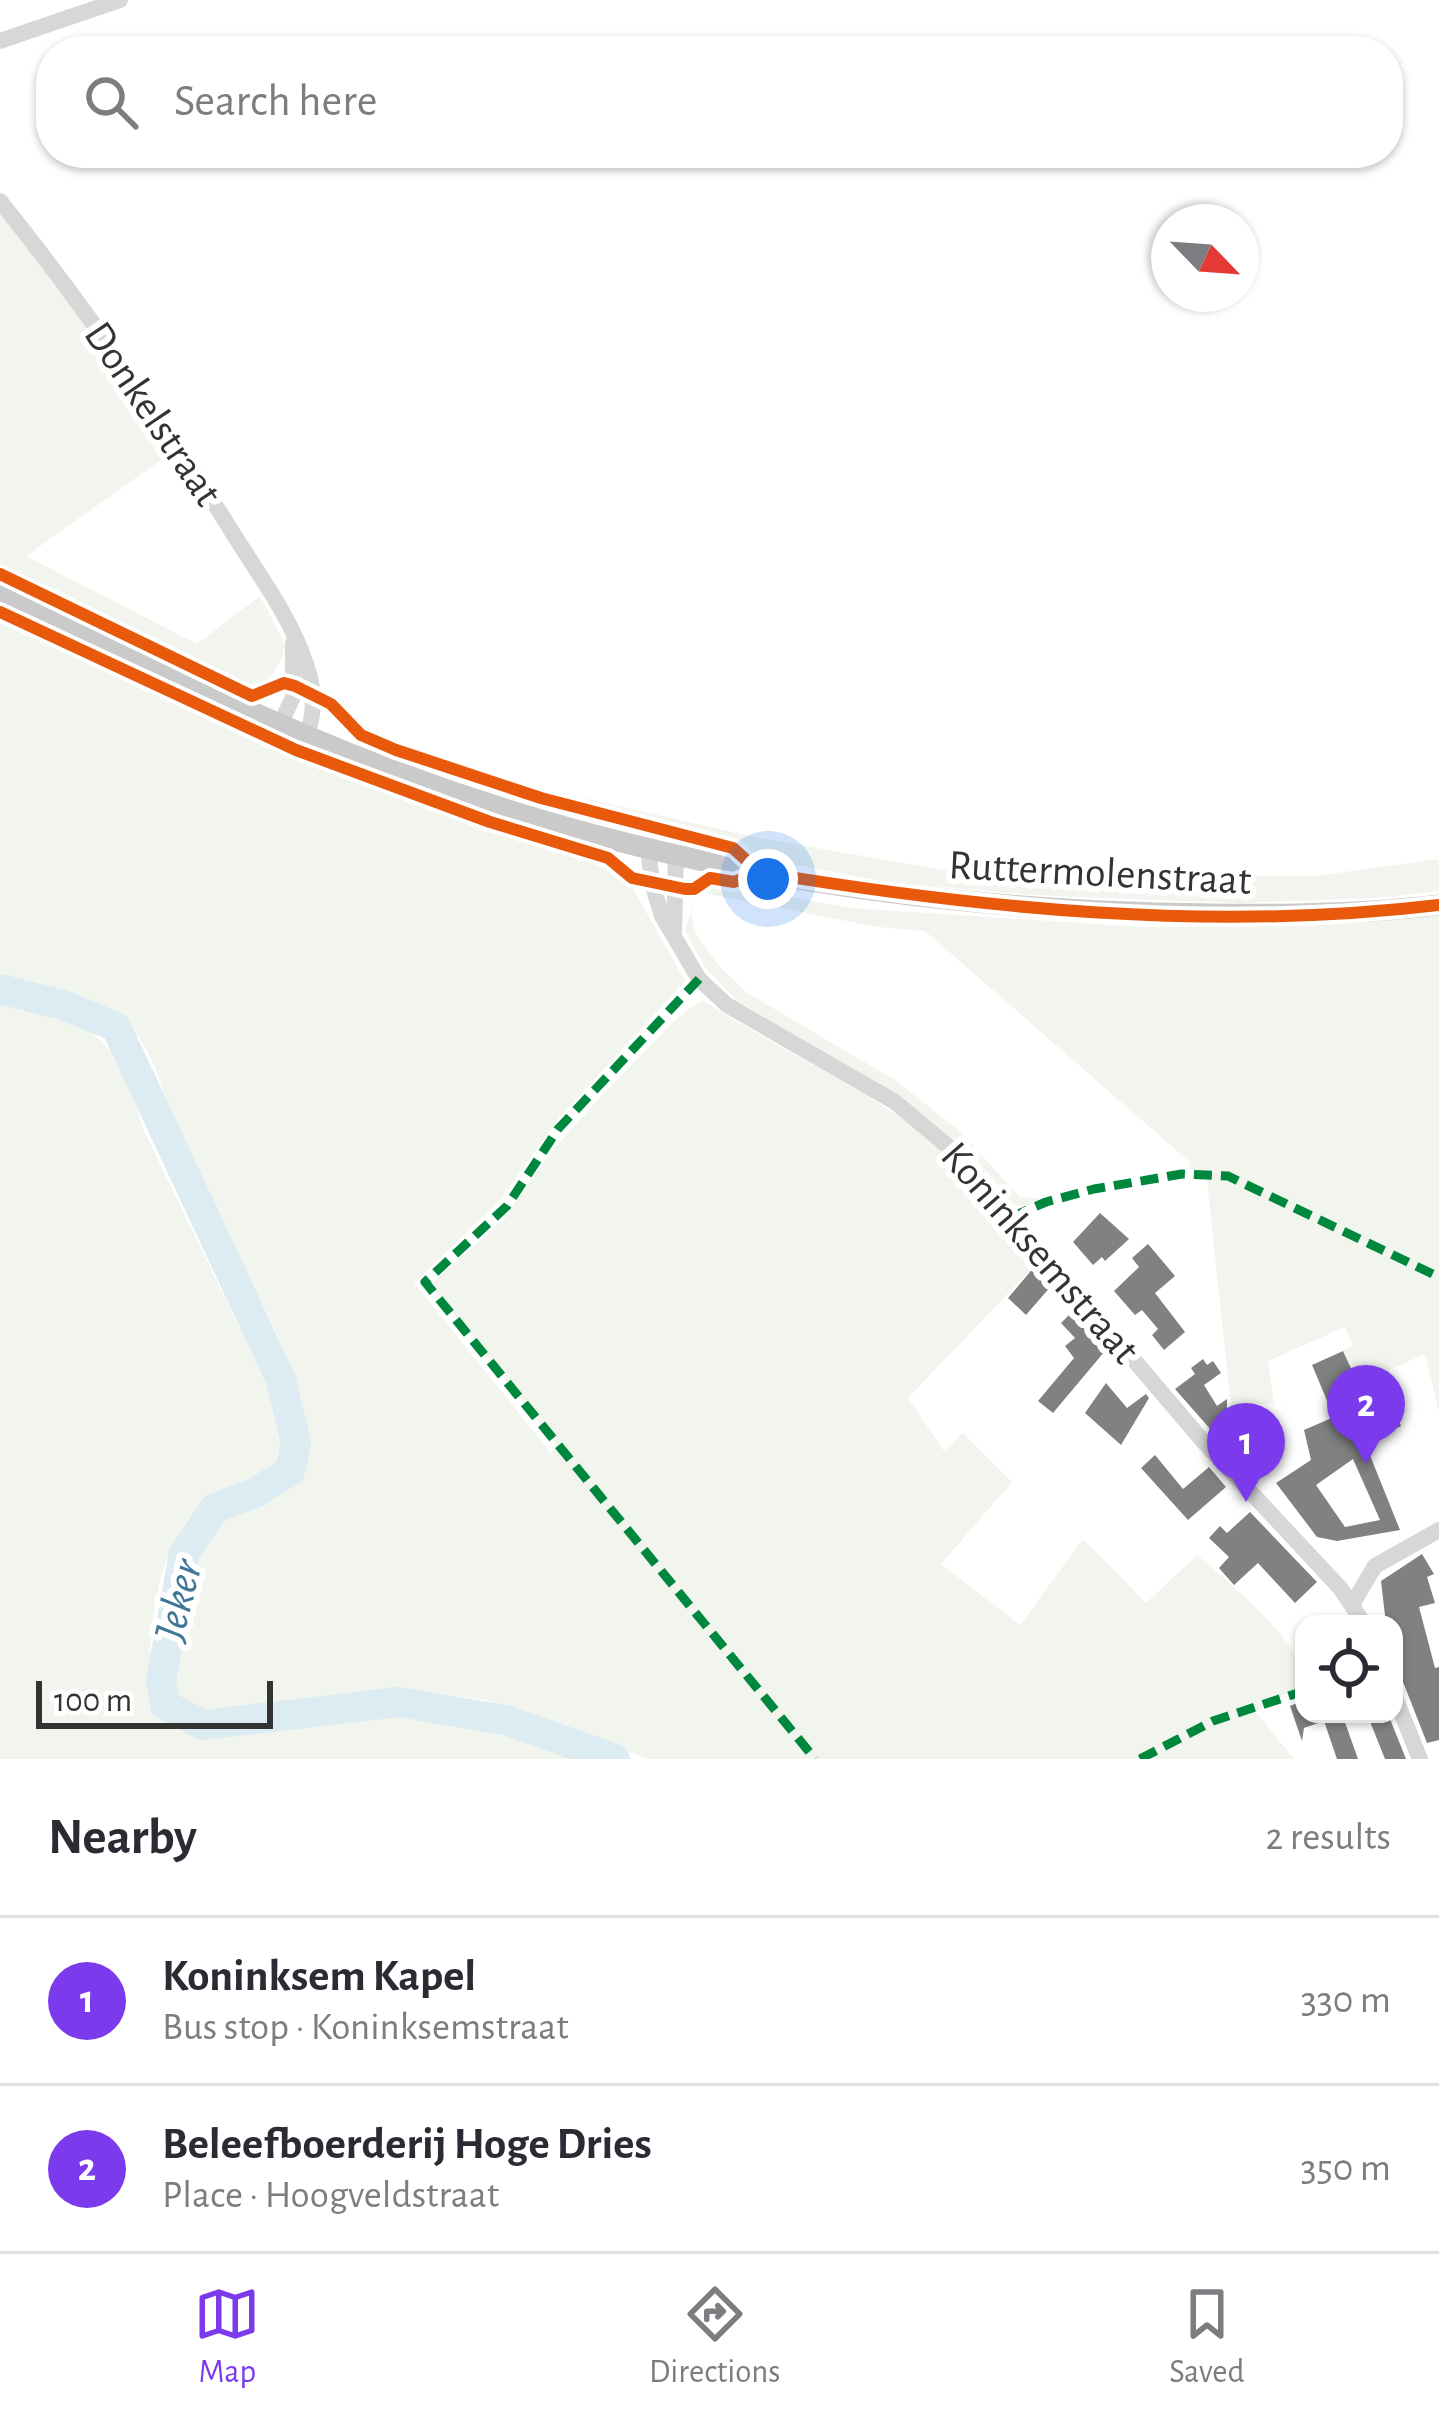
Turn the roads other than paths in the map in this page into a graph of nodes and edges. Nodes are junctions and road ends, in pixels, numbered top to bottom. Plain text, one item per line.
1 (120, 0) edge
2 (0, 41) edge
3 (0, 201) edge
4 (0, 591) edge
5 (292, 636) junction
6 (280, 725) junction
7 (307, 736) junction
8 (648, 847) junction
9 (676, 854) junction
10 (1439, 905) edge
11 (674, 934) junction
12 (1439, 1530) edge
13 (1353, 1603) junction
14 (1359, 1615) edge
15 (1403, 1717) edge
16 (1420, 1759) edge

1 - 2 street
3 - 5 street, Donkelstraat
4 - 6 main road, Ruttermolenstraat
5 - 6 street, Donkelstraat
5 - 7 street, Donkelstraat
6 - 7 main road, Ruttermolenstraat
7 - 8 main road, Ruttermolenstraat
8 - 9 main road, Ruttermolenstraat
8 - 11 street, Koninksemstraat
9 - 10 main road, Ruttermolenstraat
9 - 11 street
11 - 13 street, Koninksemstraat
12 - 13 street
13 - 14 street, Koninksemstraat
15 - 16 street

